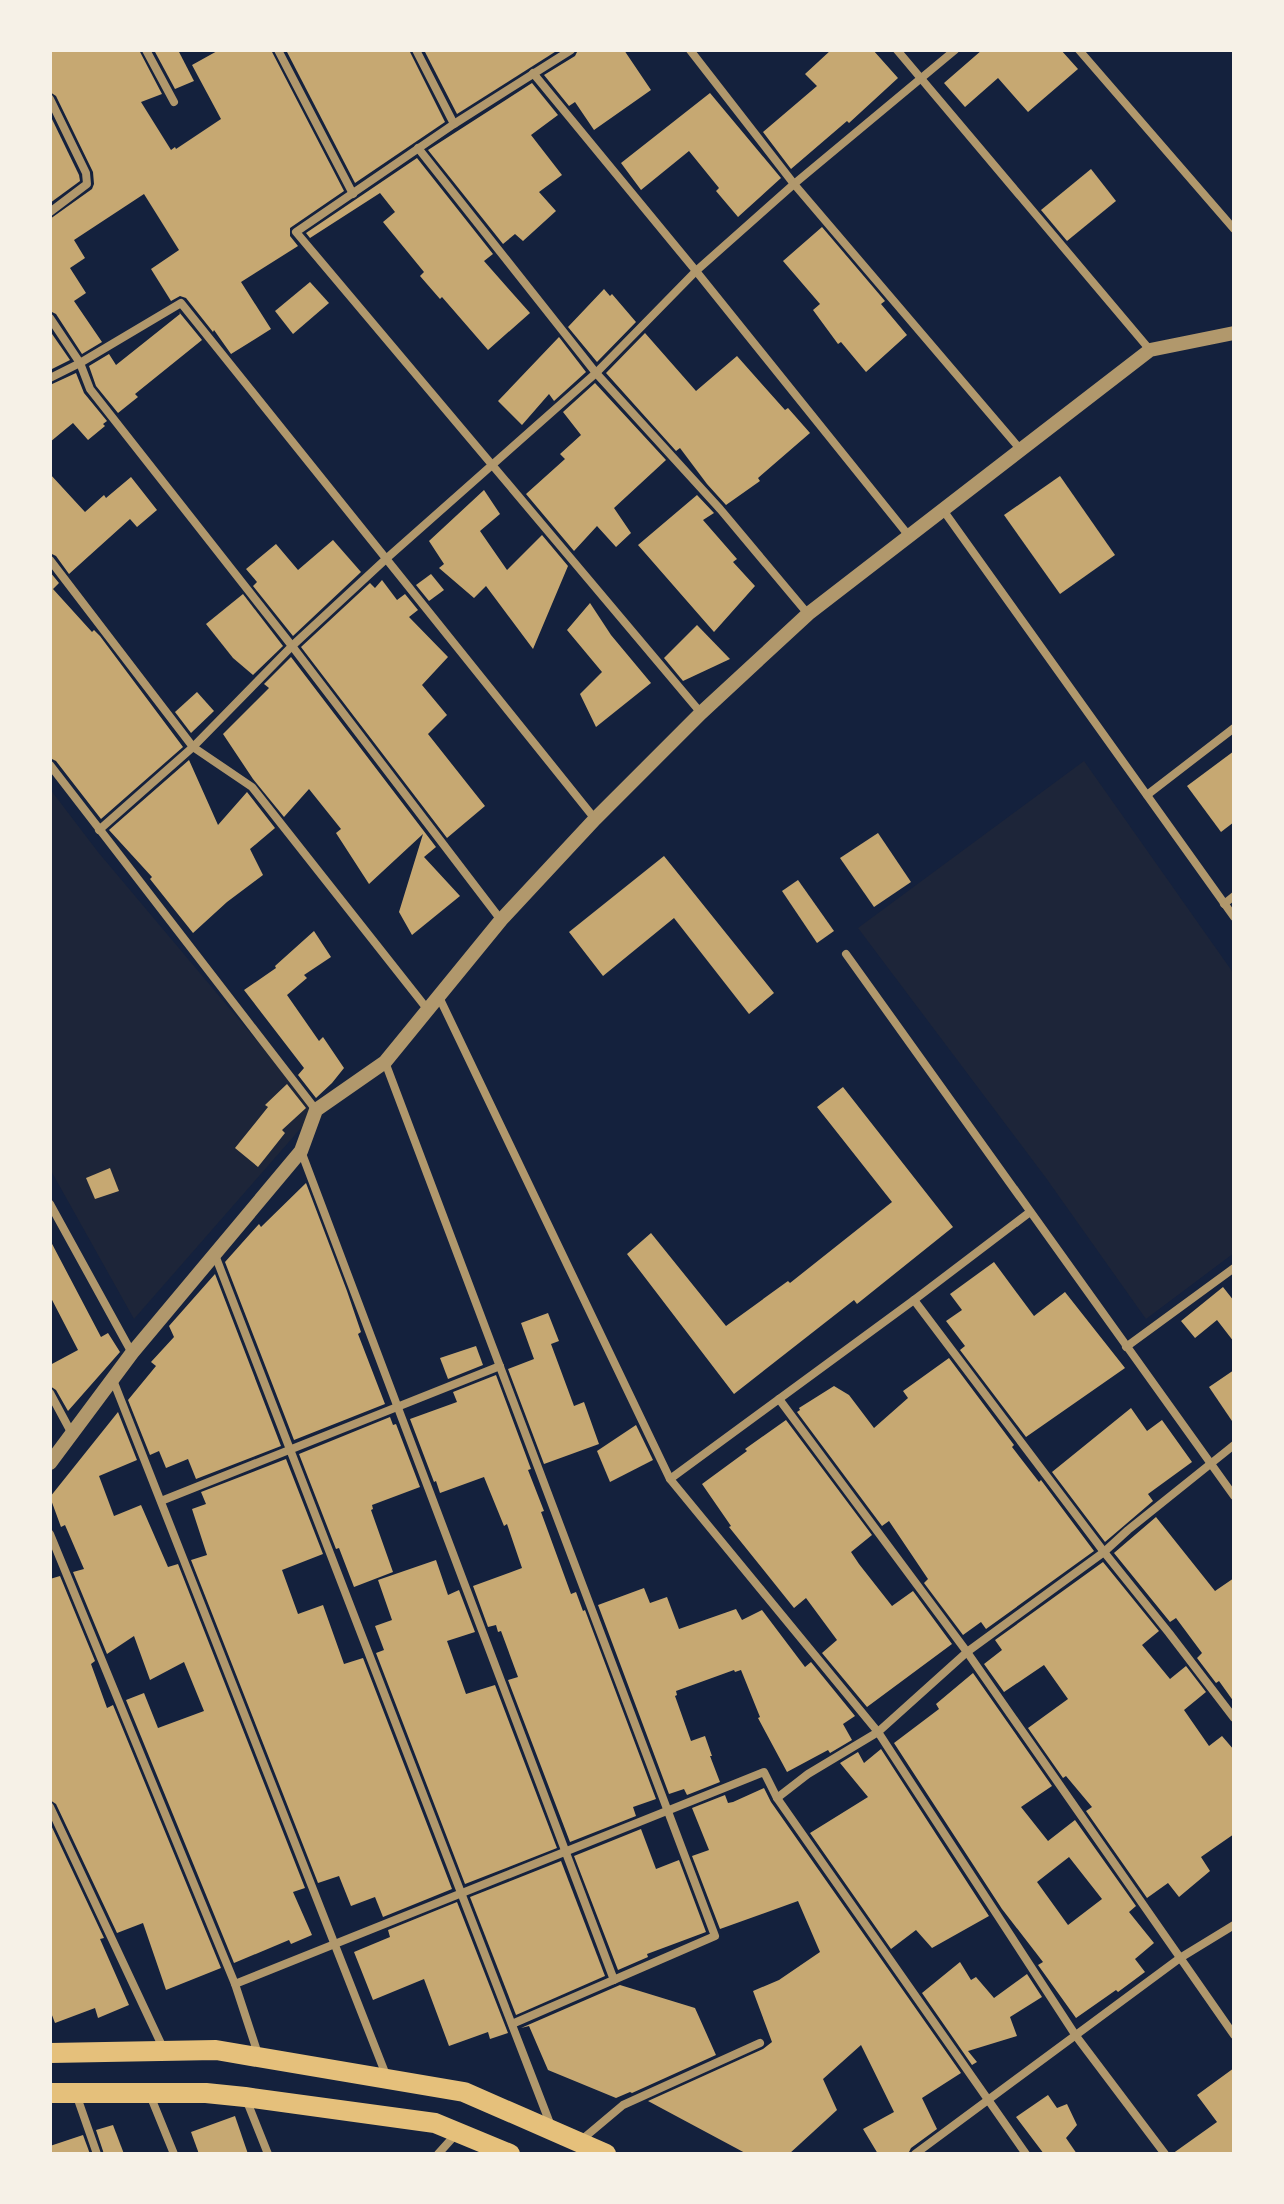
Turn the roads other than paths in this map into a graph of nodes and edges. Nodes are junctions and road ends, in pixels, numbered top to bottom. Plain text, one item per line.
1 (146, 50) edge
2 (278, 50) edge
3 (416, 50) edge
4 (690, 50) edge
5 (897, 50) edge
6 (955, 50) edge
7 (1079, 50) edge
8 (568, 51) edge
9 (533, 73) junction
10 (921, 79) junction
11 (50, 99) edge
12 (174, 102) dead end
13 (454, 124) junction
14 (418, 148) junction
15 (794, 184) junction
16 (353, 194) junction
17 (50, 212) edge
18 (1234, 229) edge
19 (696, 271) junction
20 (50, 318) edge
21 (1234, 333) edge
22 (1150, 350) junction
23 (80, 363) junction
24 (596, 373) junction
25 (50, 378) edge
26 (1020, 449) junction
27 (492, 465) junction
28 (943, 510) junction
29 (909, 536) junction
30 (387, 558) junction
31 (50, 560) edge
32 (808, 614) junction
33 (292, 646) junction
34 (701, 713) junction
35 (1234, 728) edge
36 (193, 747) junction
37 (50, 765) edge
38 (1147, 795) junction
39 (595, 819) junction
40 (99, 830) junction
41 (1234, 896) edge
42 (1224, 904) junction
43 (1234, 917) edge
44 (501, 920) junction
45 (846, 954) dead end
46 (439, 997) junction
47 (428, 1010) junction
48 (385, 1062) junction
49 (316, 1110) junction
50 (301, 1151) junction
51 (50, 1204) edge
52 (1030, 1212) junction
53 (215, 1254) junction
54 (1234, 1268) edge
55 (914, 1300) junction
56 (1126, 1347) junction
57 (132, 1353) junction
58 (500, 1366) junction
59 (113, 1380) junction
60 (50, 1393) edge
61 (779, 1399) junction
62 (397, 1406) junction
63 (71, 1432) junction
64 (1234, 1445) edge
65 (290, 1448) junction
66 (50, 1463) edge
67 (1210, 1463) junction
68 (670, 1479) junction
69 (1234, 1496) edge
70 (161, 1501) junction
71 (50, 1534) edge
72 (1104, 1552) junction
73 (967, 1652) junction
74 (1234, 1718) edge
75 (878, 1732) junction
76 (777, 1798) junction
77 (50, 1807) edge
78 (668, 1810) junction
79 (565, 1851) junction
80 (461, 1893) junction
81 (1234, 1925) edge
82 (335, 1944) junction
83 (1180, 1958) junction
84 (614, 1980) junction
85 (235, 1984) junction
86 (512, 2024) junction
87 (1234, 2035) edge
88 (1076, 2036) junction
89 (760, 2043) dead end
90 (165, 2051) junction
91 (51, 2052) edge
92 (259, 2057) junction
93 (388, 2079) junction
94 (50, 2093) edge
95 (76, 2093) junction
96 (149, 2093) junction
97 (245, 2097) junction
98 (987, 2100) junction
99 (553, 2131) junction
100 (457, 2132) junction
101 (578, 2142) junction
102 (97, 2154) edge
103 (174, 2154) edge
104 (268, 2154) edge
105 (438, 2154) edge
106 (510, 2154) edge
107 (606, 2154) edge
108 (915, 2154) edge
109 (1026, 2154) edge
110 (1165, 2154) edge

1 - 12 street
2 - 16 street
3 - 13 street
4 - 15 street
5 - 10 street
6 - 10 street
7 - 18 street
8 - 9 street
9 - 13 street
9 - 19 street
10 - 15 street
10 - 22 street
11 - 17 street
13 - 14 street
14 - 16 street
14 - 24 street
15 - 19 street
15 - 26 street
16 - 27 street
19 - 24 street
19 - 29 street
20 - 23 street
21 - 22 street
22 - 26 street
23 - 25 street
23 - 30 street
23 - 33 street
24 - 27 street
24 - 32 street
26 - 28 street
27 - 30 street
27 - 34 street
28 - 29 street
28 - 38 street
29 - 32 street
30 - 33 street
30 - 39 street
31 - 36 street
32 - 34 street
33 - 36 street
33 - 44 street
34 - 39 street
35 - 38 street
36 - 40 street
36 - 47 street
37 - 40 street
38 - 42 street
39 - 44 street
40 - 49 street
41 - 42 street
42 - 43 street
44 - 46 street
45 - 52 street
46 - 47 street
46 - 68 street
47 - 48 street
48 - 49 street
48 - 58 street
49 - 50 street
50 - 53 street
50 - 62 street
51 - 57 street
52 - 55 street
52 - 56 street
53 - 57 street
53 - 65 street
54 - 56 street
55 - 61 street
55 - 72 street
56 - 67 street
57 - 59 street
58 - 62 street
58 - 78 street
59 - 63 street
59 - 70 street
60 - 63 street
61 - 68 street
61 - 73 street
62 - 65 street
62 - 79 street
63 - 66 street
64 - 67 street
65 - 70 street
65 - 80 street
67 - 69 street
67 - 72 street
68 - 75 street
70 - 82 street
71 - 85 street
72 - 73 street
72 - 74 street
73 - 75 street
73 - 83 street
75 - 76 street
75 - 88 street
76 - 78 street
76 - 98 street
77 - 90 street
78 - 79 street
78 - 84 street
79 - 80 street
79 - 84 street
80 - 82 street
80 - 86 street
81 - 83 street
82 - 85 street
82 - 93 street
83 - 87 street
83 - 88 street
84 - 86 street
85 - 92 street
86 - 99 street
88 - 98 street
88 - 110 street
89 - 101 street
90 - 91 main road
90 - 92 main road
92 - 93 main road
93 - 99 main road
94 - 95 main road
95 - 96 main road
95 - 102 street
96 - 97 main road
96 - 103 street
97 - 100 main road
97 - 104 street
98 - 108 street
98 - 109 street
99 - 101 main road
100 - 105 street
100 - 106 main road
101 - 107 main road

